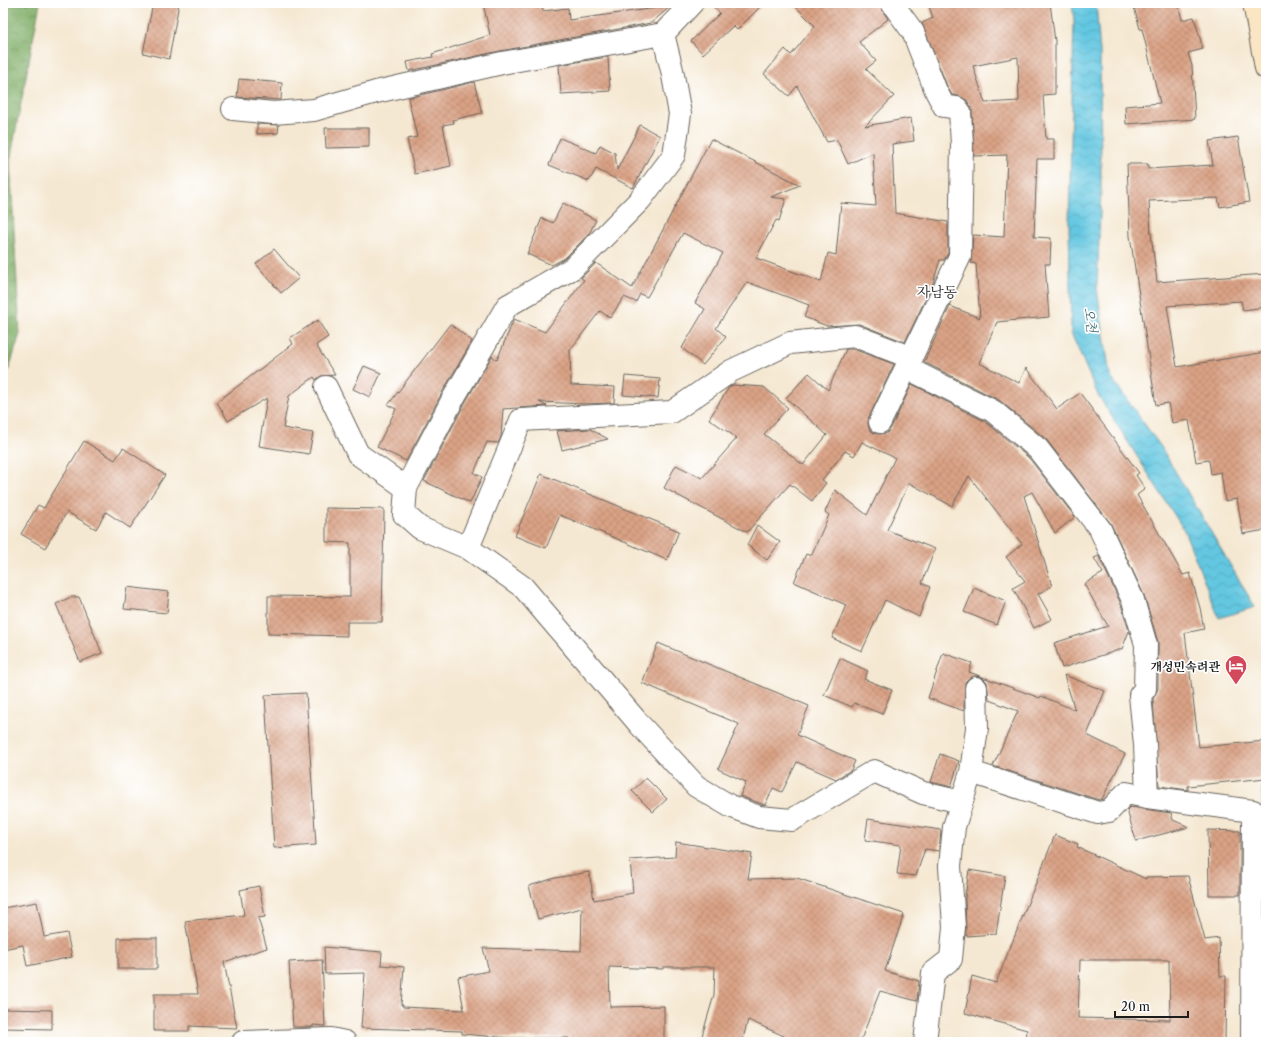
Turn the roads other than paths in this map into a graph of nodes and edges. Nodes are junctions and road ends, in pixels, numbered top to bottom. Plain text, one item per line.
1 (692, 3) edge
2 (892, 3) edge
3 (1254, 3) edge
4 (663, 34) junction
5 (1266, 62) edge
6 (233, 109) dead end
7 (909, 363) junction
8 (326, 387) dead end
9 (880, 422) dead end
10 (406, 488) junction
11 (468, 548) junction
12 (976, 688) dead end
13 (971, 772) junction
14 (1146, 797) junction
15 (962, 802) junction
16 (243, 1042) edge
17 (345, 1042) edge
18 (925, 1042) edge
19 (1252, 1042) edge

1 - 4 street
2 - 7 street
3 - 5 main road
4 - 6 street
4 - 10 street
7 - 9 street
7 - 11 street
7 - 14 street
8 - 10 street
10 - 11 street
11 - 15 street
12 - 13 street
13 - 14 street
13 - 15 street
14 - 19 street
15 - 18 street
16 - 17 street

